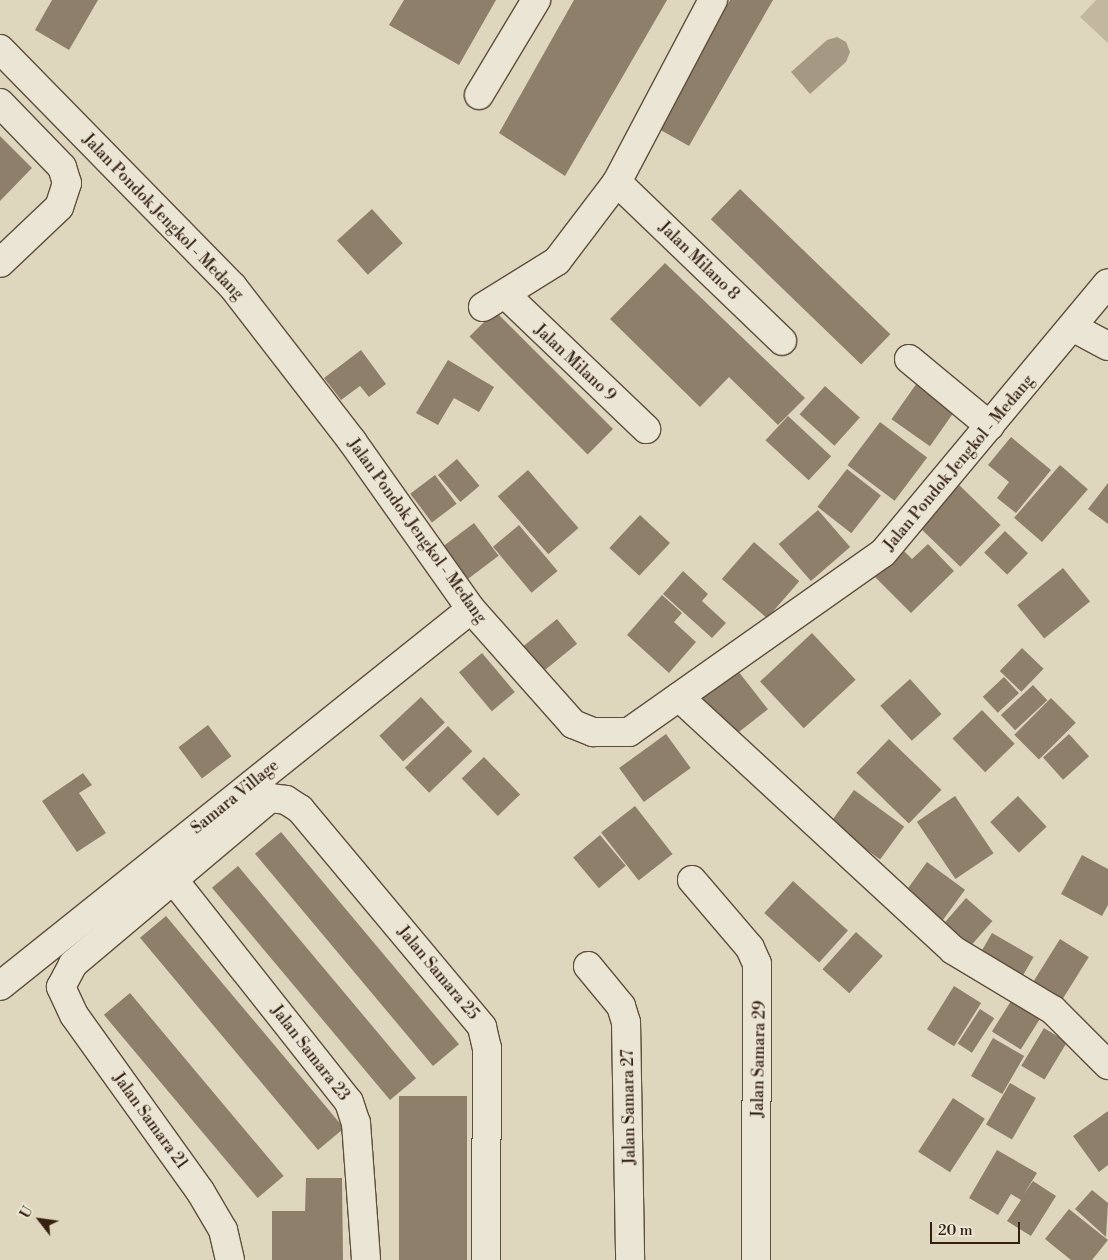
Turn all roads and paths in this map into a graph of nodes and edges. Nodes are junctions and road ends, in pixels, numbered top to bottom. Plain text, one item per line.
1 (536, 0) edge
2 (713, 0) edge
3 (0, 49) edge
4 (479, 95) dead end
5 (0, 103) edge
6 (617, 182) junction
7 (0, 263) edge
8 (1108, 283) edge
9 (1074, 328) junction
10 (782, 341) dead end
11 (1108, 346) edge
12 (909, 359) dead end
13 (990, 426) junction
14 (646, 429) dead end
15 (471, 609) junction
16 (679, 697) junction
17 (172, 878) junction
18 (692, 880) dead end
19 (588, 966) dead end
20 (0, 986) edge
21 (1108, 1065) edge
22 (230, 1260) edge
23 (366, 1260) edge
24 (486, 1260) edge
25 (630, 1260) edge
26 (756, 1260) edge

1 - 4 street
2 - 6 street
3 - 15 street, Jalan Pondok Jengkol - Medang
5 - 7 street
6 - 10 street, Jalan Milano 8
6 - 14 street, Jalan Milano 9
8 - 9 street, Jalan Pondok Jengkol - Medang
9 - 11 street
9 - 13 street, Jalan Pondok Jengkol - Medang
12 - 13 street
13 - 16 street, Jalan Pondok Jengkol - Medang
15 - 16 street, Jalan Pondok Jengkol - Medang
15 - 20 street, Samara Village
16 - 21 street
17 - 22 street, Jalan Samara 21
17 - 23 street, Jalan Samara 23
17 - 24 street, Jalan Samara 25
18 - 26 street, Jalan Samara 29
19 - 25 street, Jalan Samara 27

